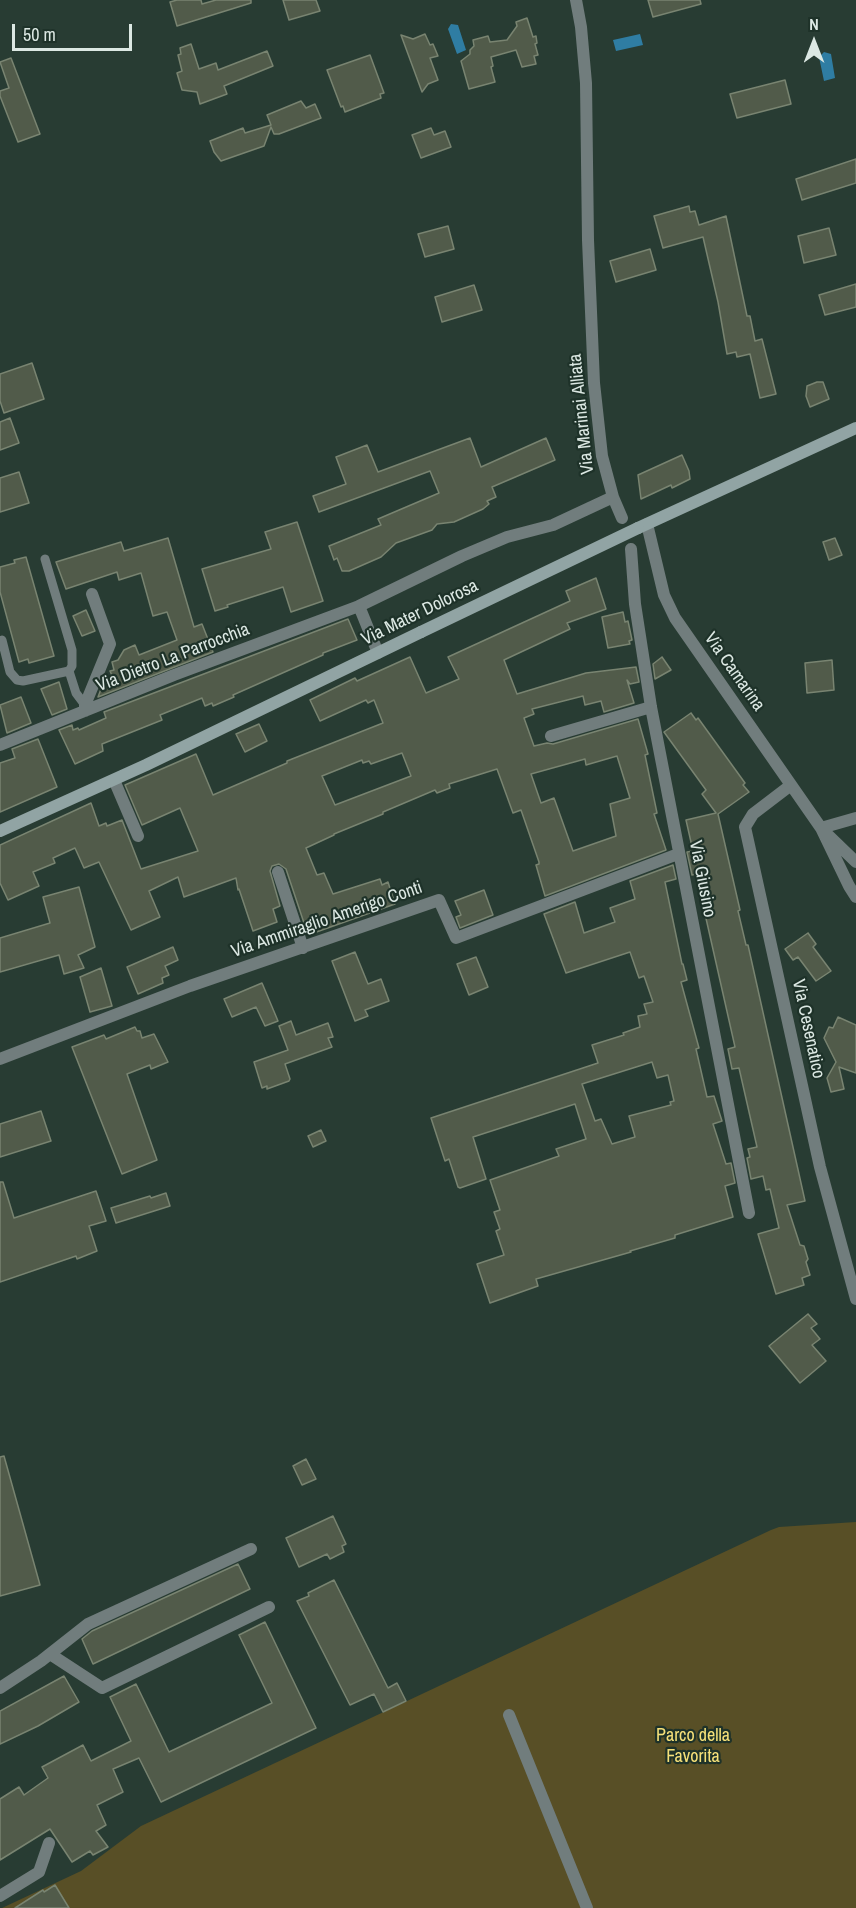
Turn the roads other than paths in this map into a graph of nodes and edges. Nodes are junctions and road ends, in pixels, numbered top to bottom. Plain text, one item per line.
1 (576, 0) edge
2 (856, 428) edge
3 (613, 497) junction
4 (622, 518) dead end
5 (642, 526) junction
6 (631, 549) dead end
7 (45, 559) dead end
8 (92, 594) dead end
9 (359, 606) junction
10 (2, 640) dead end
11 (378, 653) junction
12 (69, 671) junction
13 (651, 707) junction
14 (85, 708) junction
15 (551, 735) dead end
16 (1, 741) edge
17 (114, 780) junction
18 (791, 785) junction
19 (856, 818) edge
20 (821, 828) junction
21 (0, 831) edge
22 (138, 836) dead end
23 (678, 854) junction
24 (856, 862) edge
25 (278, 872) dead end
26 (856, 897) edge
27 (303, 948) junction
28 (0, 1059) edge
29 (749, 1213) dead end
30 (856, 1299) edge
31 (251, 1549) dead end
32 (269, 1607) dead end
33 (50, 1654) junction
34 (0, 1688) edge
35 (509, 1715) dead end
36 (49, 1843) dead end
37 (0, 1896) edge
38 (587, 1908) edge

1 - 3 street, Via Marinai Alliata
2 - 5 street, Via Mater Dolorosa
3 - 4 street
3 - 9 street
5 - 11 street, Via Mater Dolorosa, bridge
5 - 18 street, Via Camarina
6 - 13 street, Via Giusino
7 - 12 lane
8 - 14 street
9 - 11 street
9 - 14 street, Via Dietro La Parrocchia
10 - 12 lane
11 - 17 street, Via Mater Dolorosa
12 - 14 lane
13 - 15 street
13 - 23 street, Via Giusino
14 - 16 street, Via Dietro La Parrocchia
17 - 21 street, Via Mater Dolorosa
17 - 22 street
18 - 20 street, Via Camarina
18 - 30 street, Via Cesenatico
19 - 20 street
20 - 24 street, Via Camarina
20 - 26 street, Via Camarina
23 - 27 street, Via Ammiraglio Amerigo Conti
23 - 29 street, Via Giusino
25 - 27 street
27 - 28 street, Via Ammiraglio Amerigo Conti
31 - 33 street
32 - 33 street
33 - 34 street
35 - 38 street
36 - 37 street

